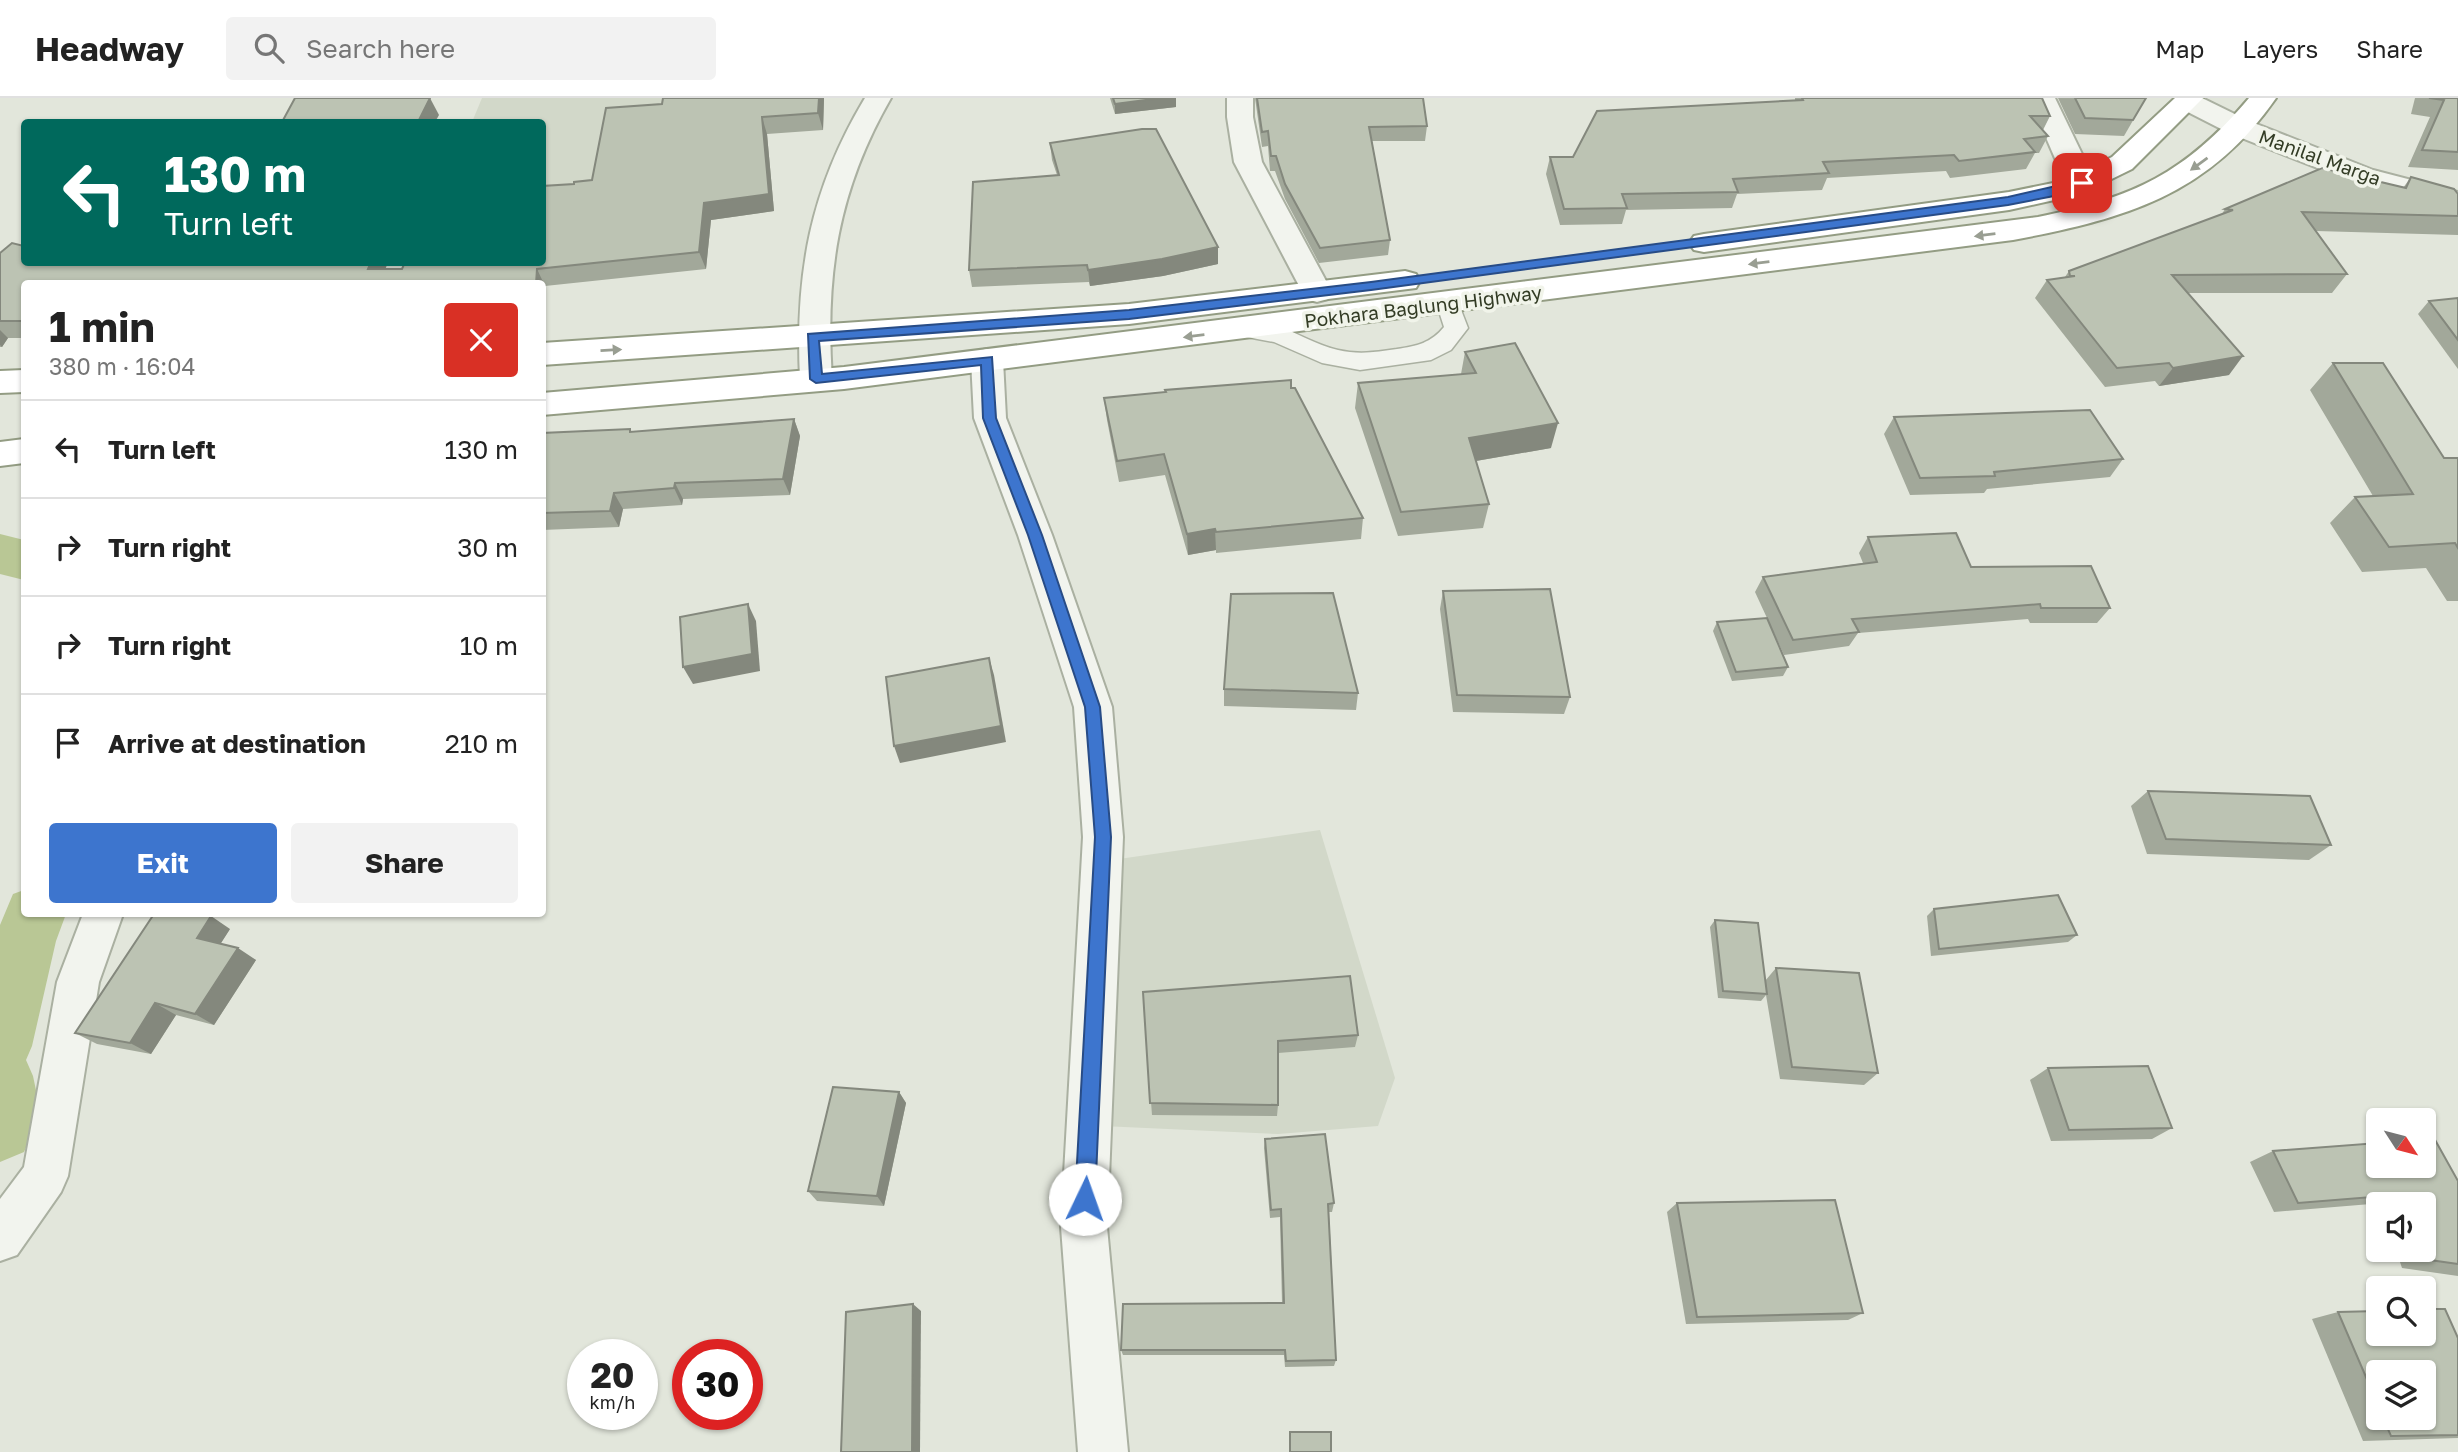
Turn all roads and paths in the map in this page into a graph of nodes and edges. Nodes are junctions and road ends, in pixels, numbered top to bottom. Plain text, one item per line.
1 (878, 98) edge
2 (1240, 98) edge
3 (2042, 98) edge
4 (2263, 98) edge
5 (2188, 100) edge
6 (2239, 127) junction
7 (2082, 183) junction
8 (2458, 201) edge
9 (1317, 292) junction
10 (1448, 302) junction
11 (1244, 329) junction
12 (812, 337) junction
13 (546, 354) edge
14 (987, 360) junction
15 (816, 379) junction
16 (21, 381) edge
17 (0, 382) edge
18 (546, 404) edge
19 (21, 451) edge
20 (0, 454) edge
21 (102, 917) edge
22 (0, 1238) edge
23 (1103, 1452) edge

1 - 12 street
2 - 9 street
3 - 7 street
4 - 6 highway, Pokhara Baglung Highway
5 - 6 street, Manilal Marga
5 - 7 highway, Pokhara Baglung Highway
6 - 8 street, Manilal Marga
6 -> 10 highway, Pokhara Baglung Highway
7 - 9 highway, Pokhara Baglung Highway
9 - 12 highway, Pokhara Baglung Highway
10 - 11 highway, Pokhara Baglung Highway
10 - 11 lane
11 -> 14 highway, Pokhara Baglung Highway
13 -> 12 highway, Pokhara Baglung Highway
12 - 15 street
14 - 15 highway, Pokhara Baglung Highway
14 - 23 street
15 - 18 highway, Pokhara Baglung Highway
16 - 17 highway
19 - 20 highway
21 - 22 street

